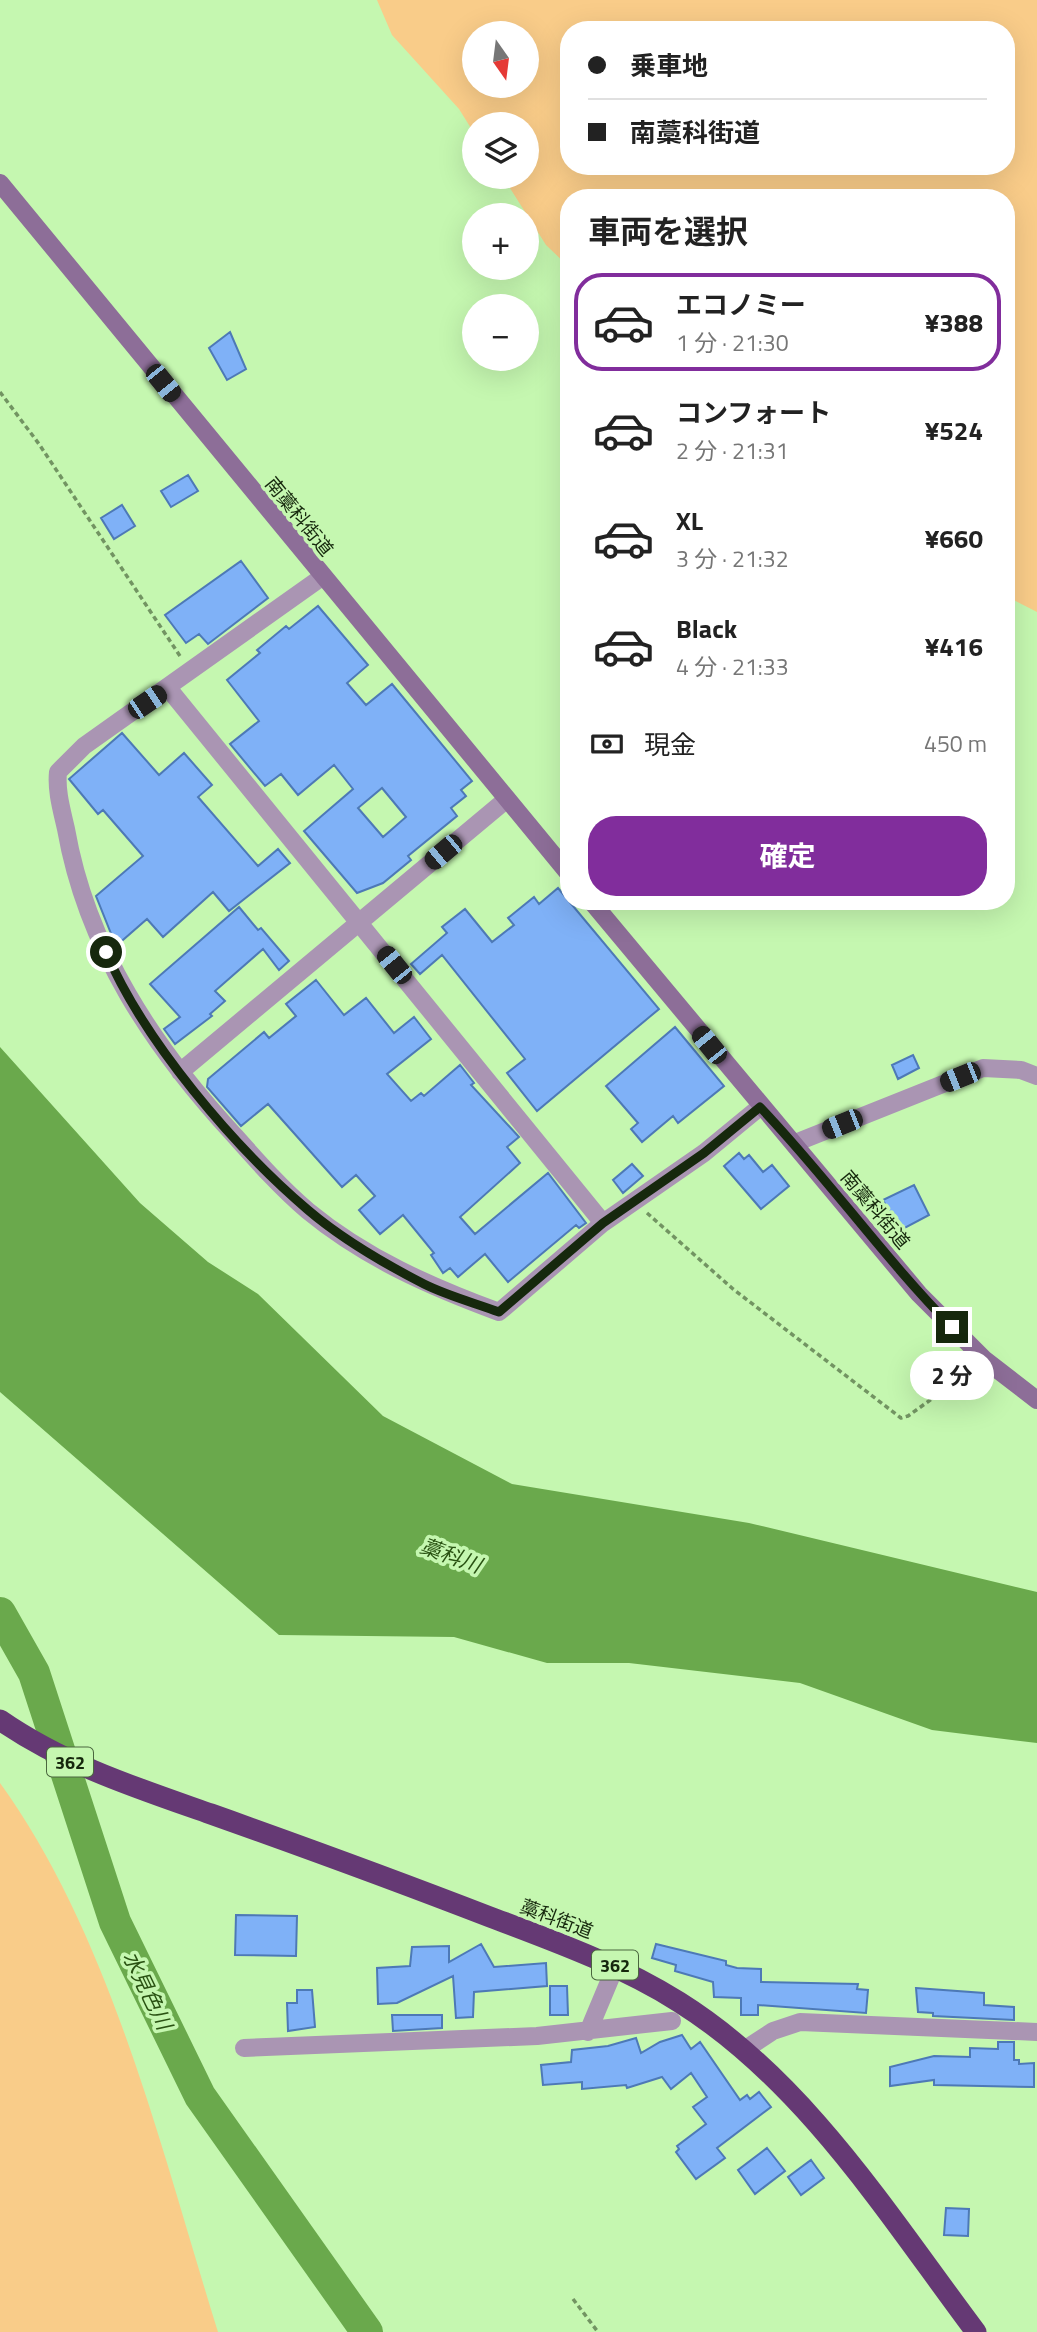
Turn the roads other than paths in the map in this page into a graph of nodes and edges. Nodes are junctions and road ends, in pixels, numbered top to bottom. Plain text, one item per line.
1 (0, 183) edge
2 (322, 577) junction
3 (168, 688) junction
4 (507, 799) junction
5 (560, 863) edge
6 (598, 910) edge
7 (359, 922) junction
8 (180, 1072) junction
9 (1037, 1076) edge
10 (760, 1107) junction
11 (795, 1143) junction
12 (603, 1223) junction
13 (1037, 1400) edge
14 (8, 1726) edge
15 (616, 1965) junction
16 (672, 2021) dead end
17 (588, 2032) junction
18 (1037, 2032) edge
19 (244, 2048) dead end
20 (744, 2050) junction
21 (976, 2332) edge

1 - 2 main road, 南藁科街道
2 - 3 street
2 - 4 main road, 南藁科街道
3 - 7 street
3 - 8 street
4 - 5 main road, 南藁科街道
4 - 7 street
6 - 10 main road, 南藁科街道
7 - 8 street
7 - 12 street
8 - 12 street
9 - 11 street
10 - 11 main road, 南藁科街道
10 - 12 street
11 - 13 main road, 南藁科街道
14 - 15 highway, 藁科街道 / 362
15 - 17 street
15 - 20 highway, 藁科街道 / 362
16 - 17 street
17 - 19 street
18 - 20 street
20 - 21 highway, 藁科街道 / 362

